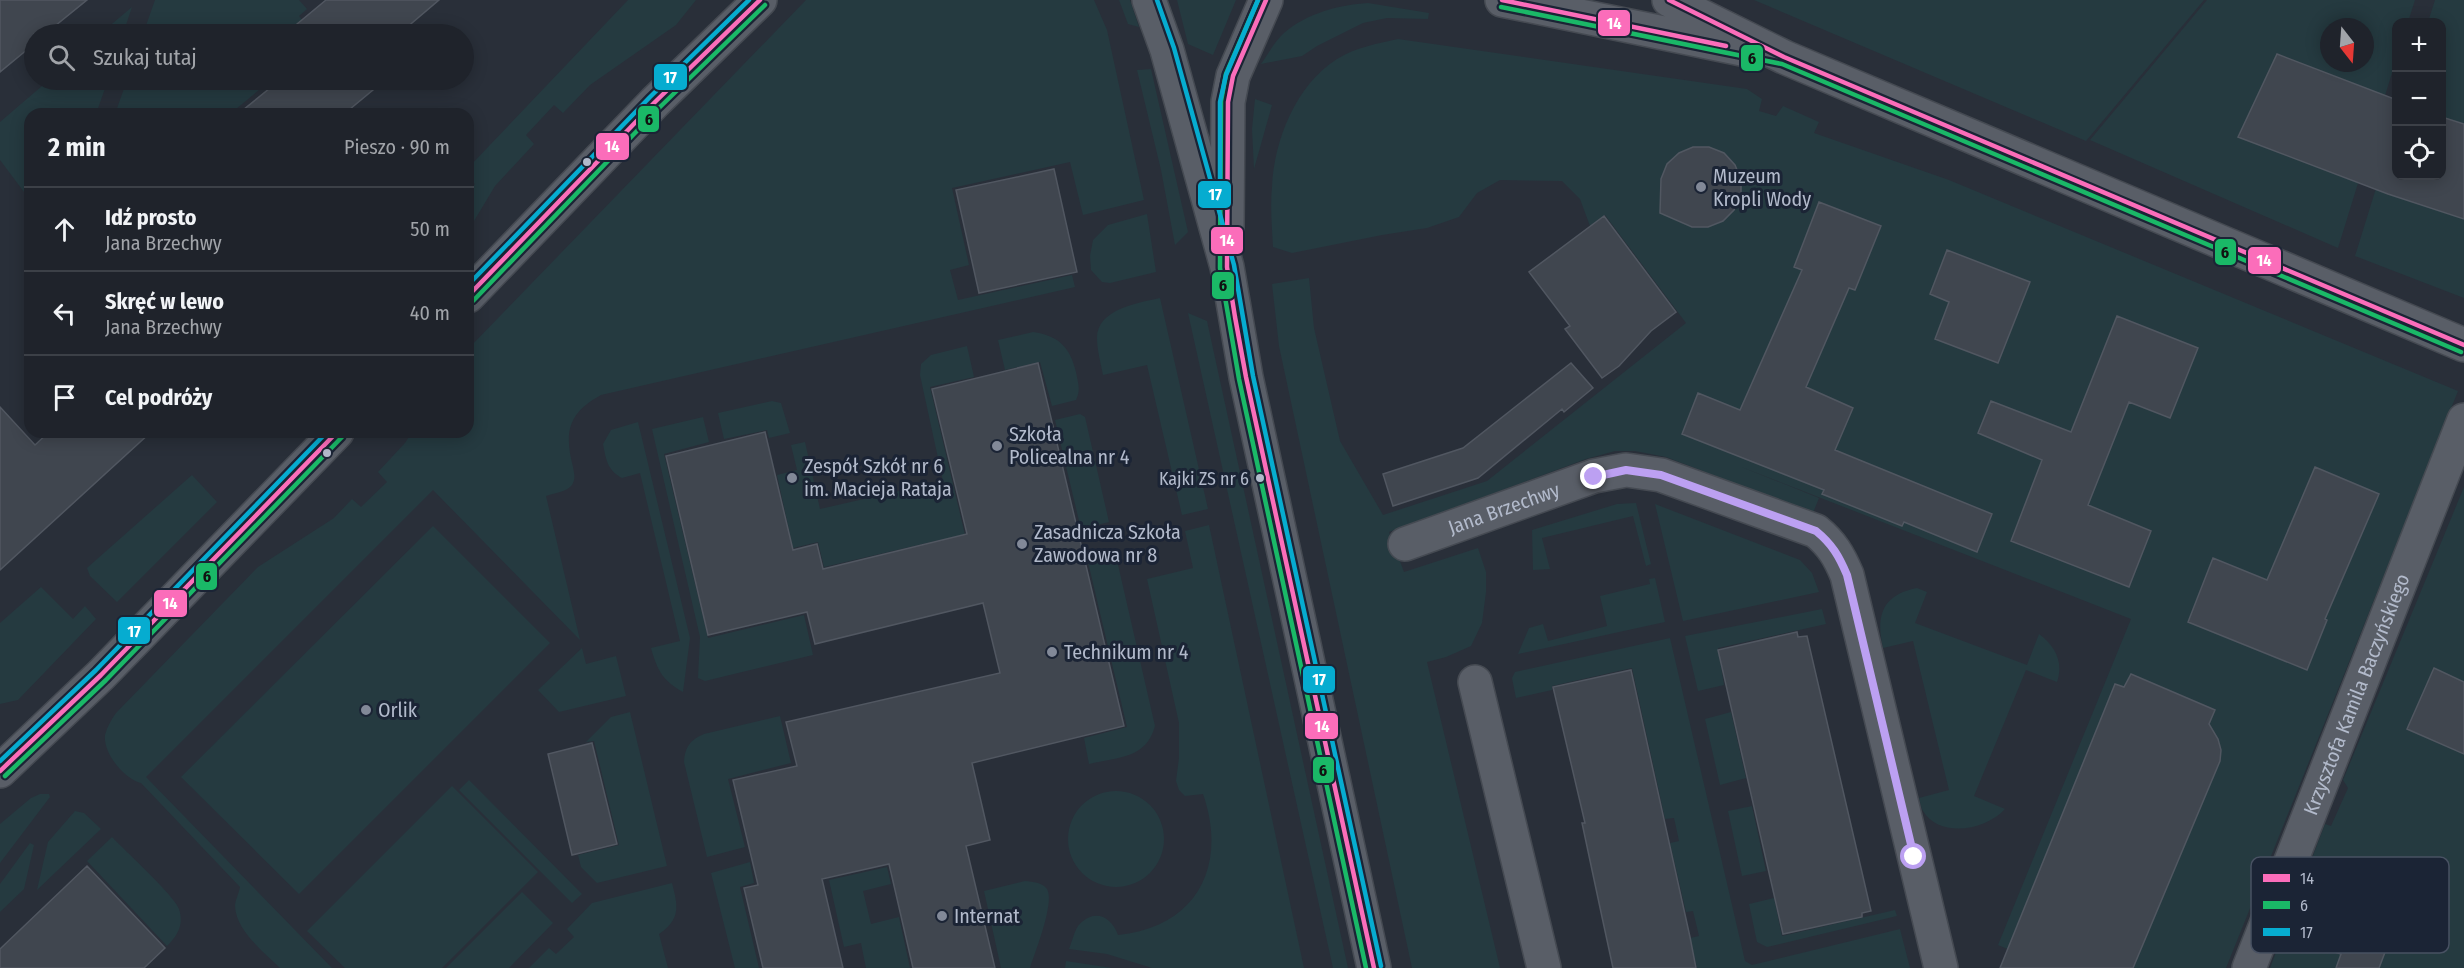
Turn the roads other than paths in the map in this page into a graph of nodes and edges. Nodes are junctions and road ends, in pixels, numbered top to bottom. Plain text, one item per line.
1 (726, 0) edge
2 (760, 0) edge
3 (1149, 0) edge
4 (1266, 0) edge
5 (1503, 0) edge
6 (1669, 0) edge
7 (1784, 57) junction
8 (654, 102) junction
9 (1227, 267) junction
10 (474, 290) edge
11 (2464, 345) edge
12 (2464, 420) edge
13 (331, 438) edge
14 (1405, 544) dead end
15 (1475, 682) dead end
16 (0, 771) edge
17 (2293, 857) edge
18 (2255, 953) edge
19 (1374, 968) edge
20 (1544, 968) edge
21 (1941, 968) edge
22 (2249, 968) edge

1 - 8 street
2 - 8 street
3 - 9 street
4 - 9 street
5 - 7 street
6 - 7 street
7 - 11 street
8 - 10 street
9 - 19 street
12 - 17 street, Krzysztofa Kamila Baczyńskiego
13 - 16 street
14 - 21 street, Jana Brzechwy
15 - 20 street
18 - 22 street, Krzysztofa Kamila Baczyńskiego

